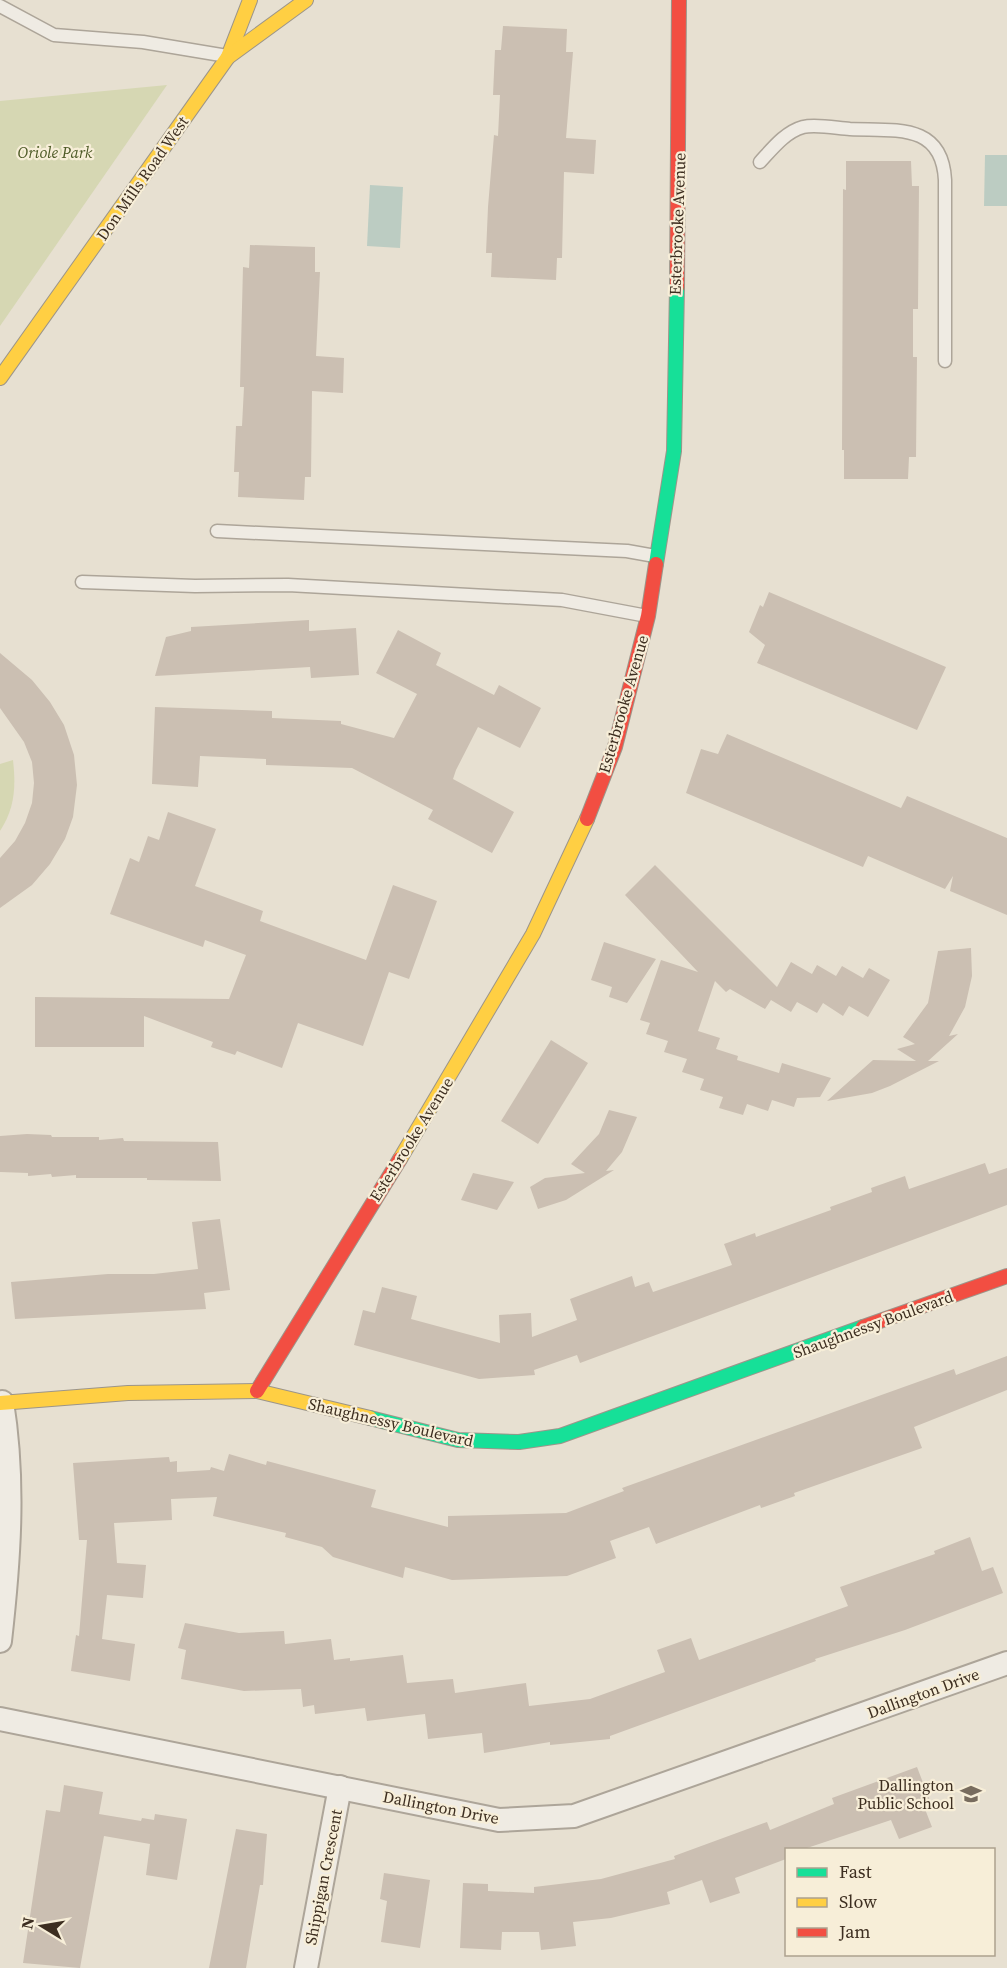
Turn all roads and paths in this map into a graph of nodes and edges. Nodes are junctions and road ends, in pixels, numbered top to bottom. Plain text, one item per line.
1 (250, 0) edge
2 (306, 0) edge
3 (679, 0) edge
4 (0, 6) edge
5 (228, 57) junction
6 (760, 162) dead end
7 (945, 361) dead end
8 (0, 378) edge
9 (217, 531) dead end
10 (659, 556) junction
11 (82, 582) dead end
12 (648, 616) junction
13 (1007, 1276) edge
14 (256, 1391) junction
15 (1, 1402) edge
16 (0, 1641) edge
17 (1007, 1662) edge
18 (0, 1719) edge
19 (340, 1786) junction
20 (306, 1968) edge

1 - 5 street
2 - 5 street, Don Mills Road West
3 - 10 street, Esterbrooke Avenue
4 - 5 lane
5 - 8 street, Don Mills Road West
6 - 7 lane
9 - 10 lane
10 - 12 street, Esterbrooke Avenue
11 - 12 lane
12 - 14 street, Esterbrooke Avenue
13 - 14 street, Shaughnessy Boulevard
14 - 15 street, Shaughnessy Boulevard
15 - 16 street
17 - 19 street, Dallington Drive
18 - 19 street, Dallington Drive
19 - 20 street, Shippigan Crescent

